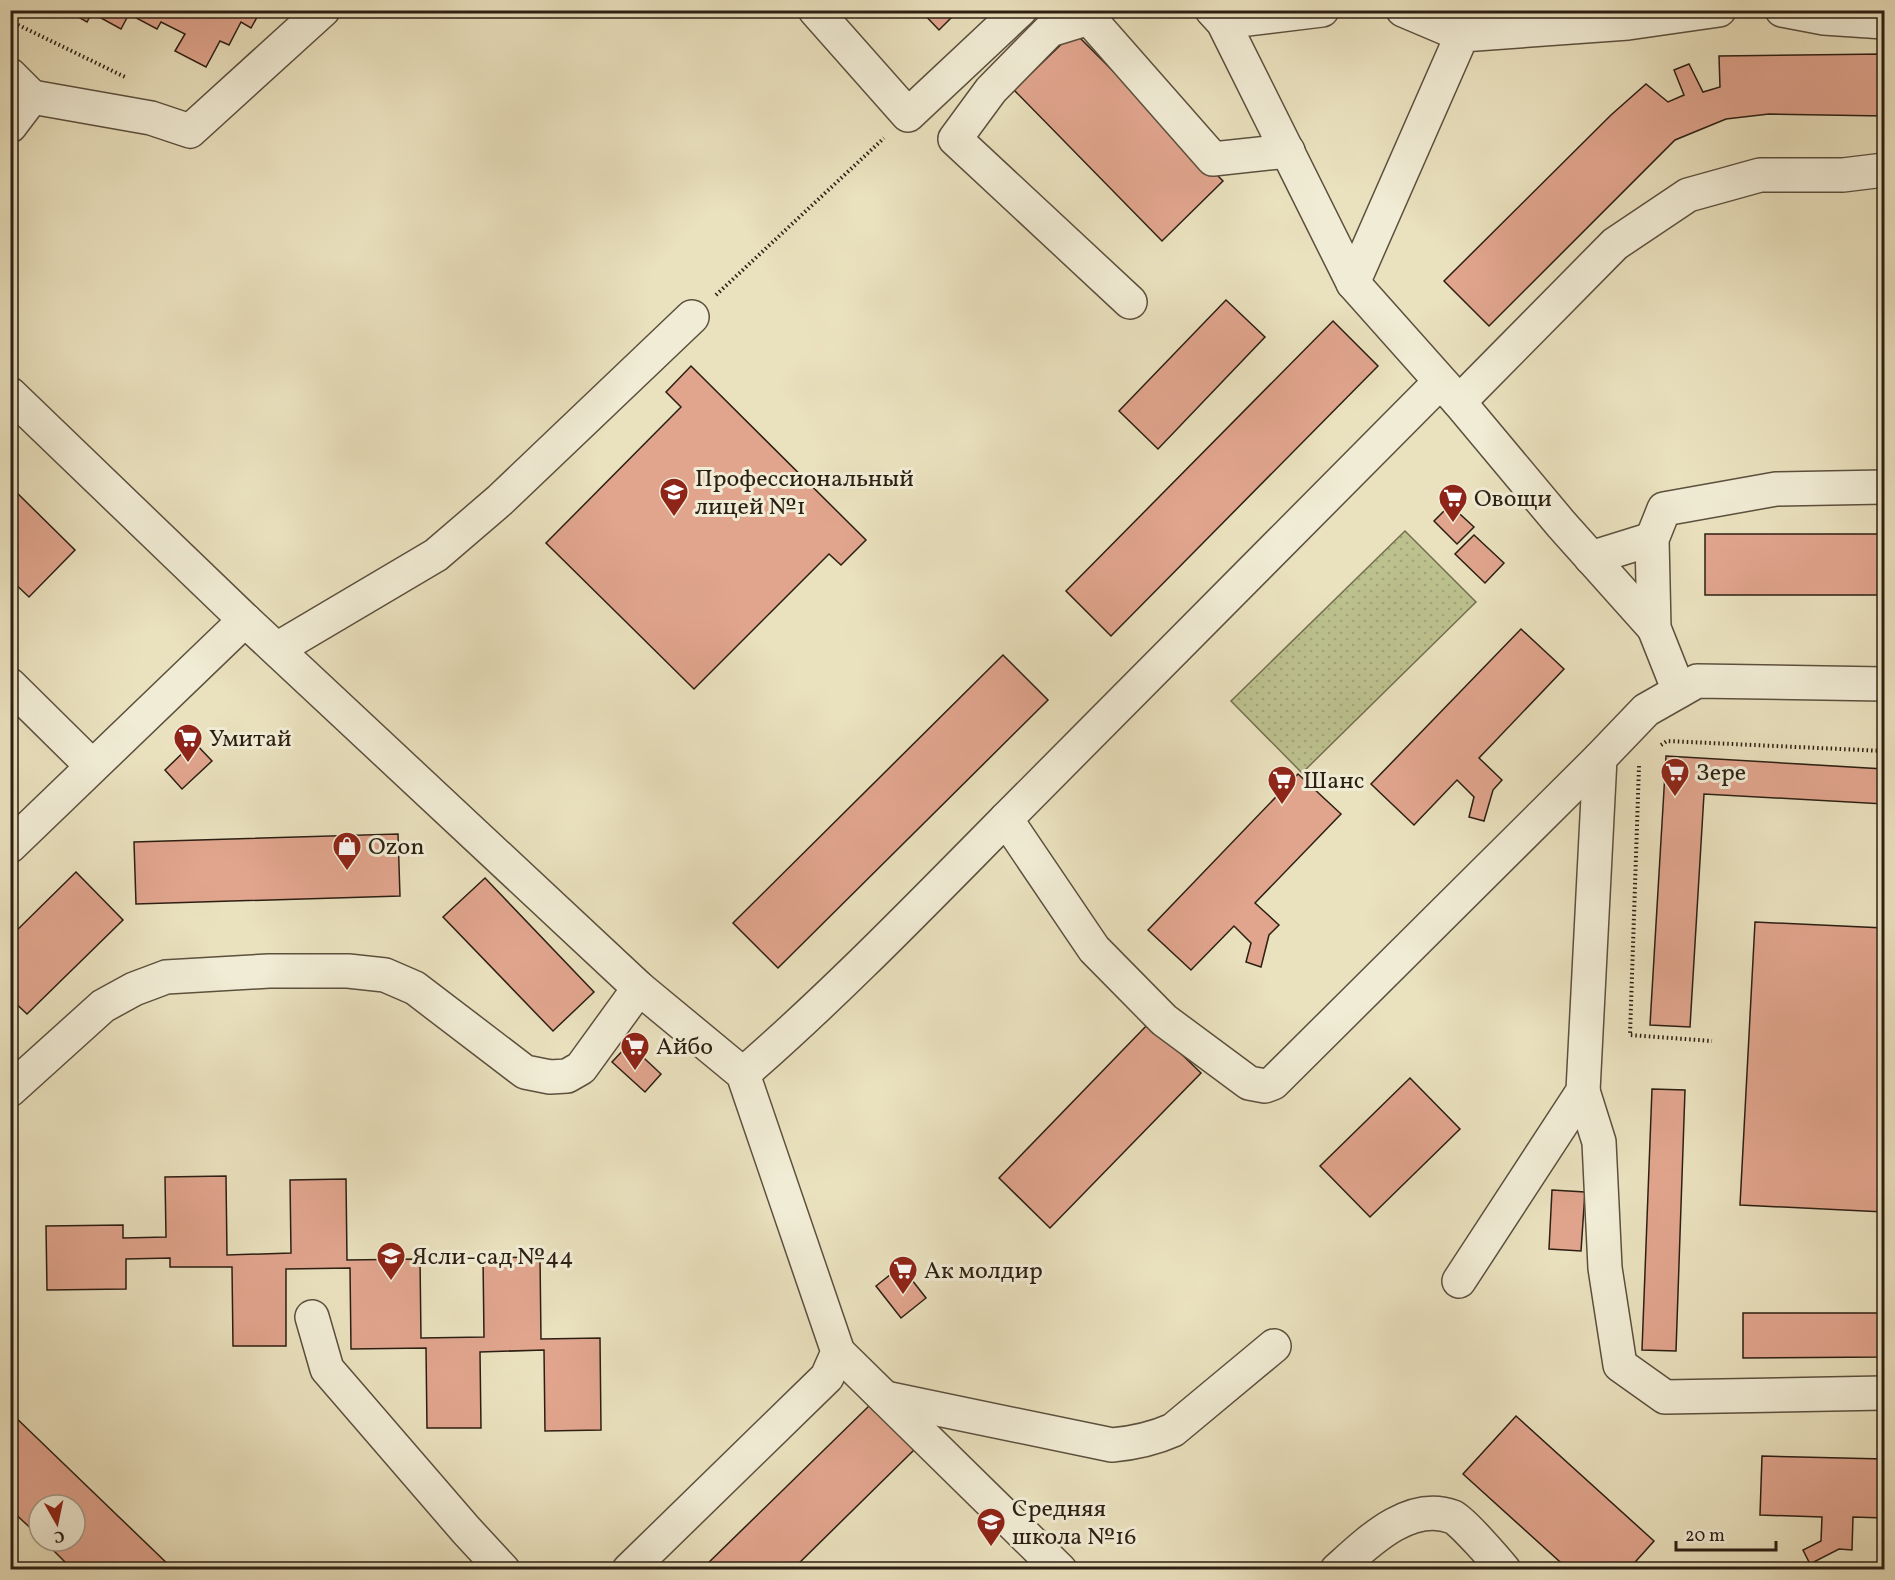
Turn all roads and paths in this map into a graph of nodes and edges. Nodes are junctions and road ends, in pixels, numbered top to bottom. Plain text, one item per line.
1 (323, 10) edge
2 (815, 10) edge
3 (1020, 10) edge
4 (1322, 10) edge
5 (1403, 10) edge
6 (1719, 10) edge
7 (1782, 10) edge
8 (1089, 14) edge
9 (1218, 16) edge
10 (10, 21) edge
11 (1884, 22) edge
12 (1462, 35) junction
13 (132, 81) dead end
14 (21, 86) edge
15 (908, 115) junction
16 (10, 126) edge
17 (1288, 151) junction
18 (1884, 170) edge
19 (1353, 283) junction
20 (1130, 302) dead end
21 (692, 317) joint
22 (1450, 392) junction
23 (10, 394) edge
24 (1884, 487) edge
25 (1652, 539) junction
26 (1591, 558) junction
27 (245, 620) junction
28 (1654, 628) junction
29 (277, 649) junction
30 (1884, 684) edge
31 (10, 685) edge
32 (1679, 692) junction
33 (1658, 747) dead end
34 (1884, 751) edge
35 (1600, 758) junction
36 (1639, 758) dead end
37 (92, 766) junction
38 (1006, 819) junction
39 (10, 846) edge
40 (639, 988) junction
41 (1712, 1041) dead end
42 (743, 1074) junction
43 (10, 1090) edge
44 (1583, 1091) junction
45 (1459, 1281) dead end
46 (312, 1317) dead end
47 (1274, 1346) dead end
48 (838, 1352) junction
49 (1884, 1393) edge
50 (885, 1398) junction
51 (503, 1569) edge
52 (629, 1569) edge
53 (1060, 1569) edge
54 (1337, 1569) edge
55 (1504, 1569) edge

1 - 14 lane
2 - 15 lane
3 - 15 lane
4 - 9 lane
5 - 12 lane
6 - 12 lane
7 - 11 lane
8 - 17 lane
8 - 20 lane
9 - 17 lane
10 - 13 path
12 - 19 lane
14 - 16 lane
15 - 21 path
17 - 19 lane
18 - 22 lane
19 - 22 lane
21 - 29 lane
22 - 26 lane
22 - 38 lane
23 - 27 lane
24 - 25 lane
25 - 26 lane
25 - 28 lane
26 - 28 lane
27 - 29 lane
27 - 37 lane
28 - 32 lane
29 - 40 lane
30 - 32 lane
31 - 37 lane
32 - 35 lane
33 - 34 path
35 - 38 lane
35 - 44 lane
36 - 41 path
37 - 39 lane
38 - 42 lane
40 - 42 lane
40 - 43 lane
42 - 48 lane
44 - 45 lane
44 - 49 lane
46 - 51 lane
47 - 50 lane
48 - 50 lane
48 - 52 lane
50 - 53 lane
54 - 55 lane

